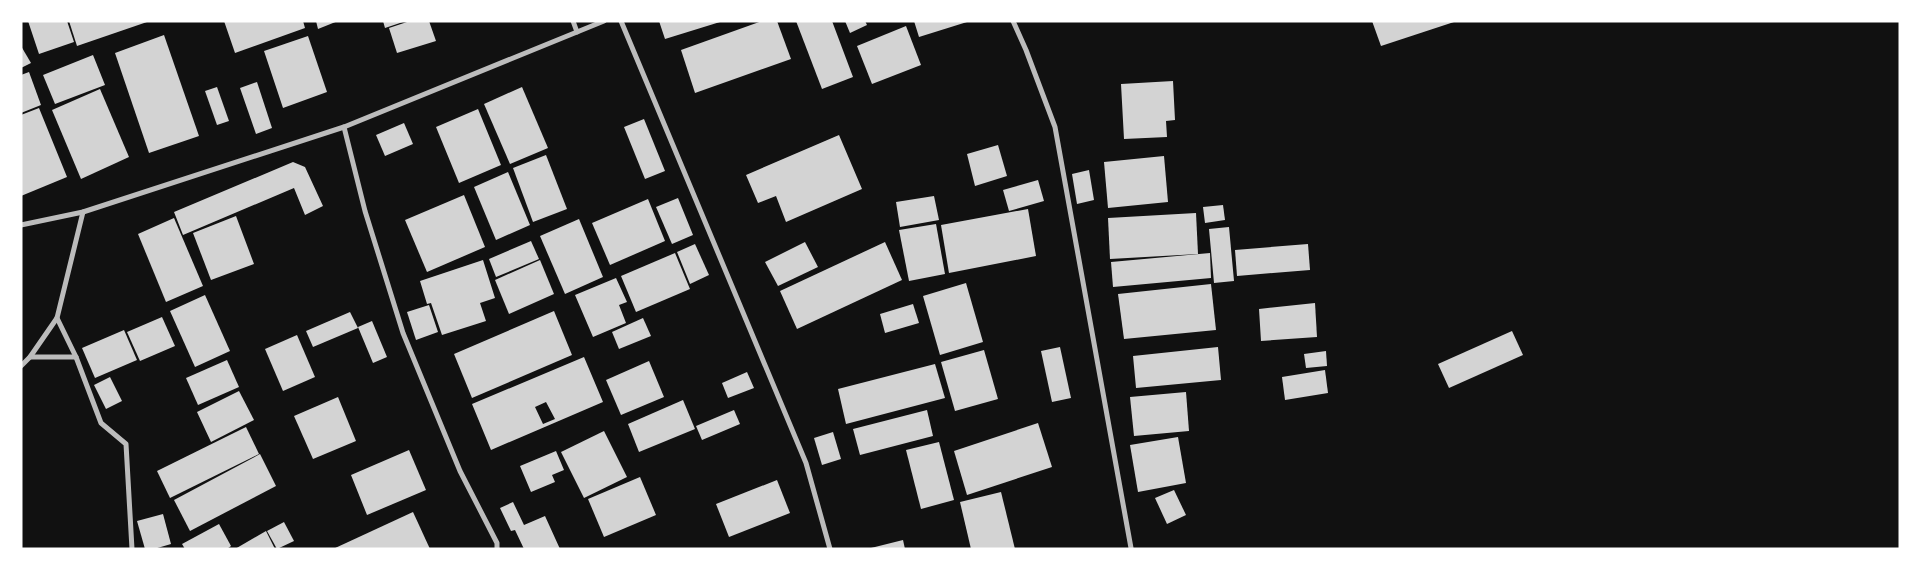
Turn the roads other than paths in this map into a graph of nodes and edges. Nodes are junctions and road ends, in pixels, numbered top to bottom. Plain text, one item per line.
1 (573, 21) edge
2 (604, 21) edge
3 (621, 21) edge
4 (1013, 21) edge
5 (578, 32) junction
6 (344, 126) junction
7 (83, 212) junction
8 (21, 225) edge
9 (57, 318) junction
10 (30, 357) junction
11 (76, 357) junction
12 (21, 366) edge
13 (1131, 548) edge
14 (132, 549) edge
15 (497, 549) edge
16 (830, 549) edge

1 - 5 street
2 - 5 street
3 - 16 street
4 - 13 street
5 - 6 street
6 - 7 street
6 - 15 street
7 - 8 street
7 - 9 street
9 - 10 street
9 - 11 street
10 - 11 street
10 - 12 street
11 - 14 street

